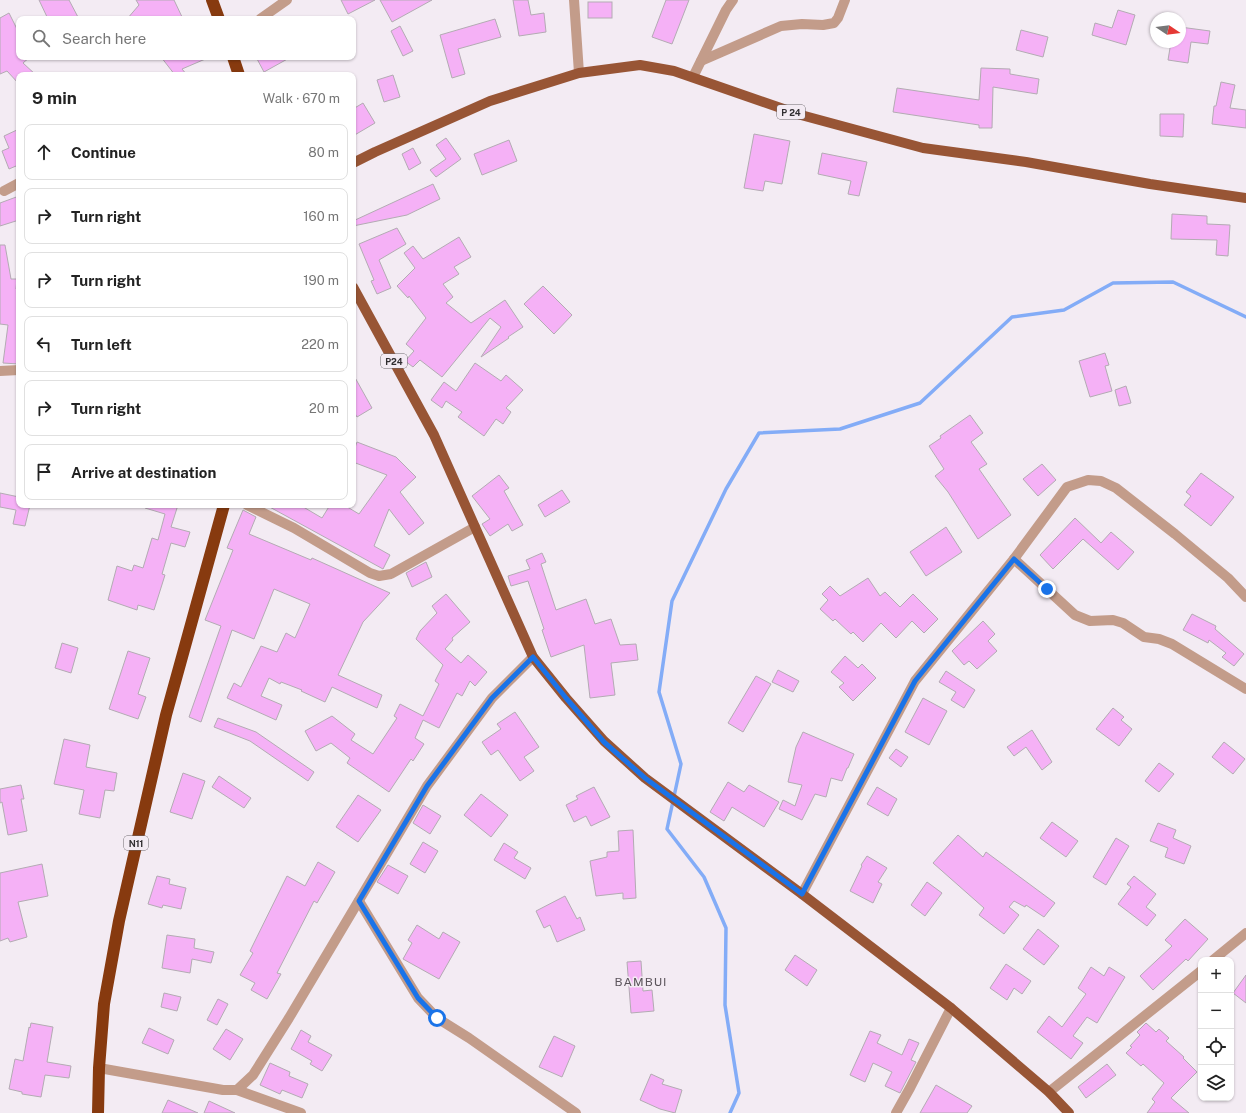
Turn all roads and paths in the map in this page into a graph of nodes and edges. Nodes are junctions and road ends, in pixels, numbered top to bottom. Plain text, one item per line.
1 (212, 0) edge
2 (287, 0) edge
3 (574, 0) edge
4 (733, 0) edge
5 (845, 0) edge
6 (218, 16) edge
7 (264, 16) edge
8 (234, 60) edge
9 (701, 61) junction
10 (238, 72) edge
11 (579, 73) junction
12 (693, 77) junction
13 (356, 162) edge
14 (16, 185) edge
15 (4, 191) dead end
16 (1246, 198) edge
17 (356, 292) edge
18 (16, 370) edge
19 (0, 371) edge
20 (223, 508) edge
21 (254, 508) edge
22 (476, 527) junction
23 (1014, 559) junction
24 (1246, 596) edge
25 (533, 657) junction
26 (1246, 689) edge
27 (802, 894) junction
28 (359, 901) junction
29 (1246, 933) edge
30 (1217, 957) edge
31 (1198, 973) edge
32 (951, 1008) junction
33 (99, 1068) junction
34 (237, 1090) junction
35 (1049, 1092) junction
36 (98, 1113) edge
37 (301, 1113) edge
38 (576, 1113) edge
39 (896, 1113) edge
40 (1068, 1113) edge

1 - 6 highway
2 - 7 street
3 - 11 street
4 - 9 street
5 - 9 street
8 - 10 highway
9 - 12 street
11 - 12 main road, P 24
11 - 13 main road, P 24
12 - 16 main road, P 24
14 - 15 street
17 - 22 main road, P24
18 - 19 street
20 - 33 highway, N11
21 - 22 street
22 - 25 main road, P24
23 - 24 street
23 - 26 street
23 - 27 street
25 - 27 main road, P24
25 - 28 street
27 - 32 main road, P24
28 - 34 street
28 - 38 street
29 - 30 street
31 - 35 street
32 - 35 main road, P24
32 - 39 street
33 - 34 street
33 - 36 highway, N11
34 - 37 street
35 - 40 main road, P24

